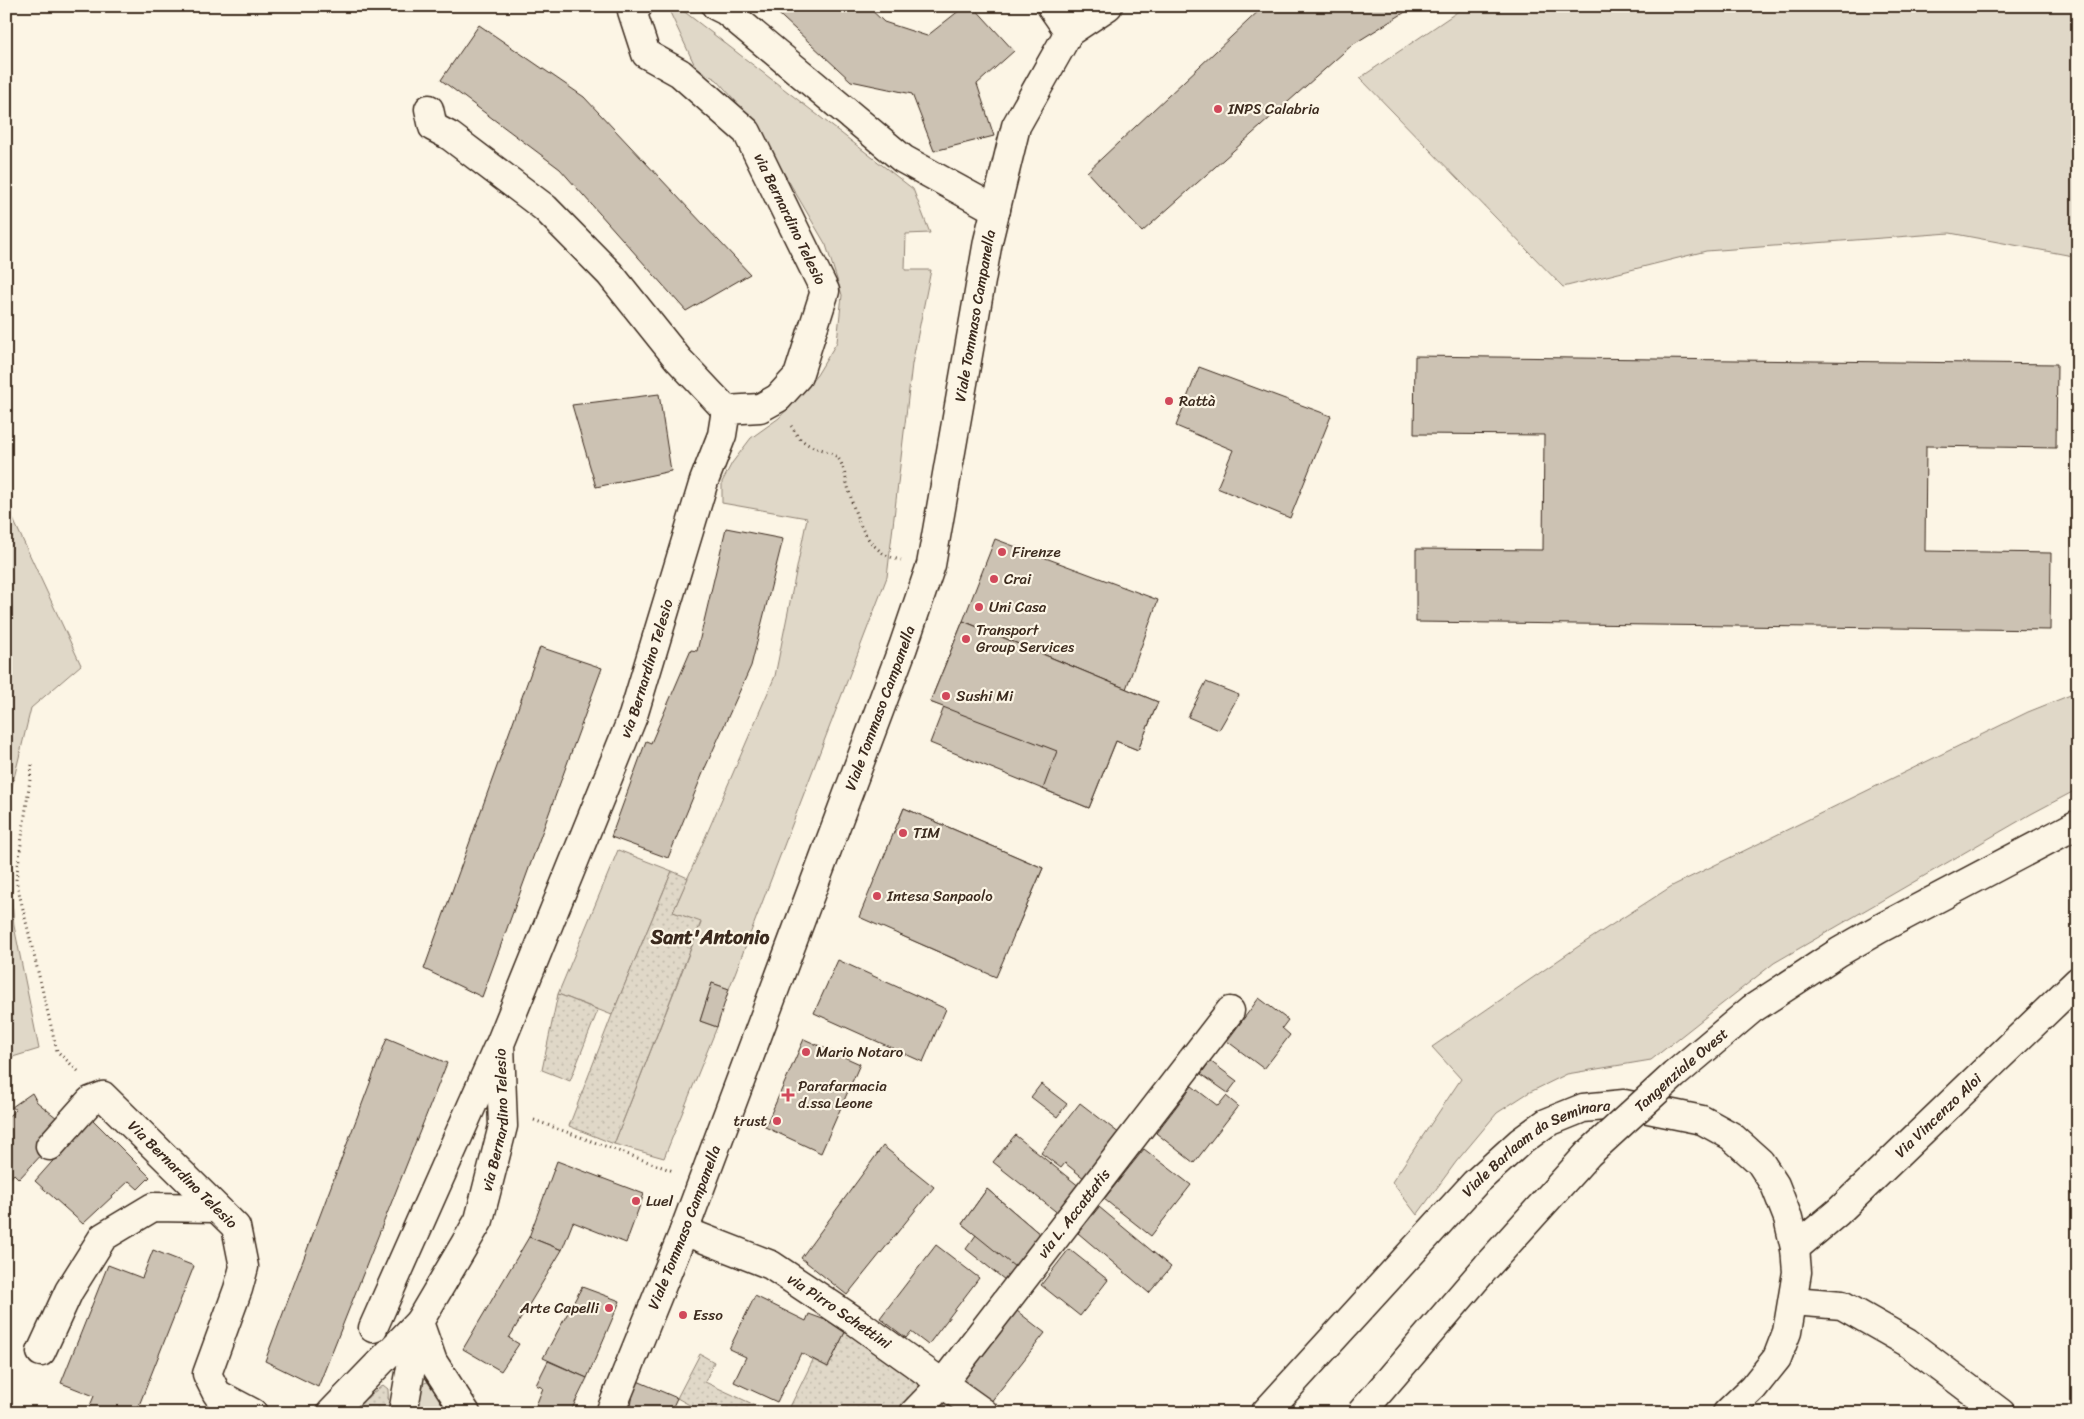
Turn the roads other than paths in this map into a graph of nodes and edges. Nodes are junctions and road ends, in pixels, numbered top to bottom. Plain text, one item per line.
1 (638, 6) edge
2 (716, 6) edge
3 (1051, 6) edge
4 (1108, 6) edge
5 (1069, 32) junction
6 (429, 109) dead end
7 (996, 210) junction
8 (726, 410) junction
9 (2078, 824) edge
10 (2078, 981) edge
11 (1230, 1011) dead end
12 (500, 1044) junction
13 (50, 1146) dead end
14 (216, 1208) junction
15 (684, 1231) junction
16 (1795, 1248) junction
17 (1793, 1301) junction
18 (419, 1322) junction
19 (373, 1328) dead end
20 (41, 1352) dead end
21 (943, 1383) junction
22 (1266, 1412) edge
23 (253, 1413) edge
24 (331, 1413) edge
25 (403, 1413) edge
26 (466, 1413) edge
27 (610, 1413) edge
28 (914, 1413) edge
29 (984, 1413) edge
30 (1361, 1413) edge
31 (1727, 1413) edge
32 (2001, 1413) edge

1 - 8 main road, via Bernardino Telesio
2 - 7 main road
3 - 5 main road
4 - 5 main road, Viale Tommaso Campanella
5 - 7 main road, Viale Tommaso Campanella
6 - 8 main road
7 - 15 main road, Viale Tommaso Campanella
8 - 12 main road, via Bernardino Telesio
9 - 30 main road, Tangenziale Ovest, bridge
10 - 16 main road, Via Vincenzo Aloi
11 - 21 main road, via L. Accattatis
12 - 18 main road, via Bernardino Telesio
12 - 19 main road
13 - 14 main road, Via Bernardino Telesio
14 - 20 main road
14 - 23 main road, Via Bernardino Telesio
15 - 21 main road, via Pirro Schettini
15 - 27 main road, Viale Tommaso Campanella
16 - 17 main road, Viale Barlaam da Seminara
16 - 22 main road, Viale Barlaam da Seminara
17 - 31 main road, Viale Barlaam da Seminara
17 - 32 main road
18 - 24 main road
18 - 25 main road
18 - 26 main road
21 - 28 main road, via L. Accattatis
21 - 29 main road, via Pirro Schettini

